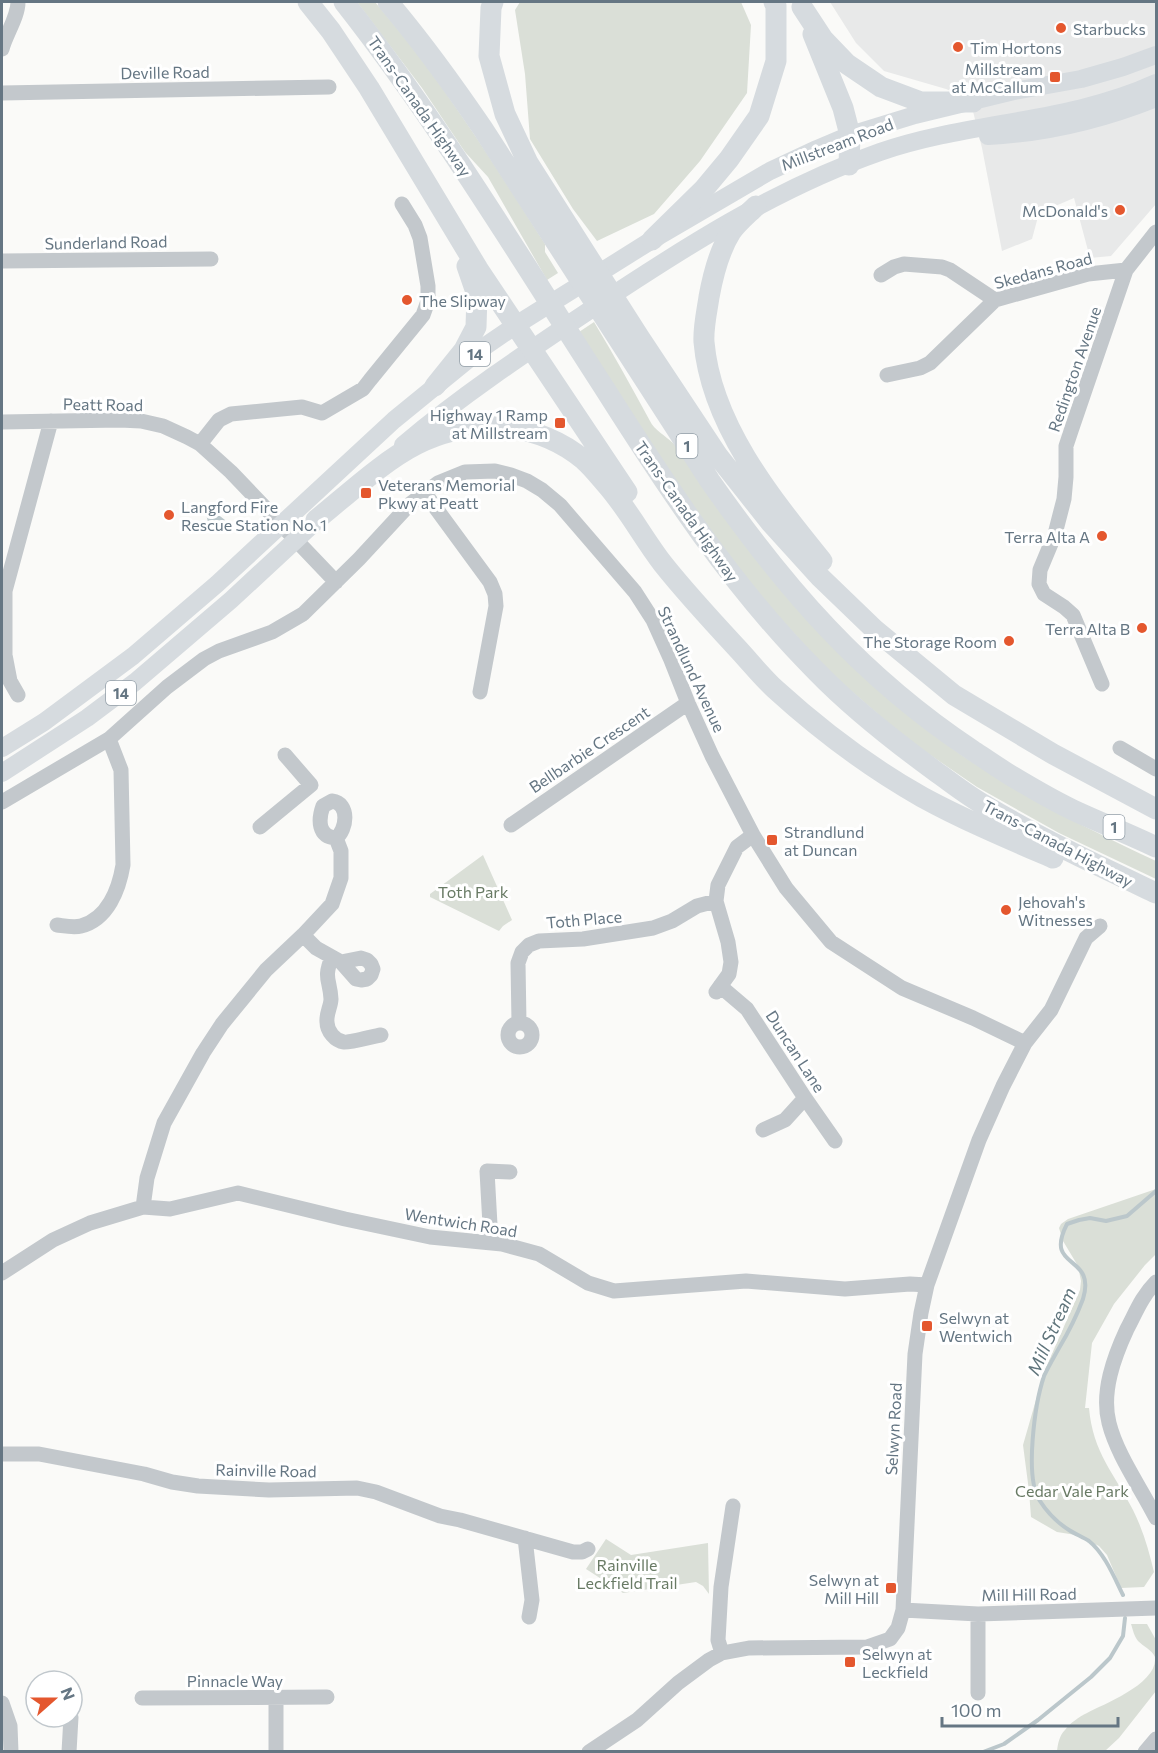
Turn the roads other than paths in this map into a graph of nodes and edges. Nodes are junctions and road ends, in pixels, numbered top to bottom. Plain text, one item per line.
1 (18, 2) edge
2 (308, 2) edge
3 (344, 2) edge
4 (388, 2) edge
5 (493, 2) edge
6 (774, 2) edge
7 (801, 4) edge
8 (2, 49) edge
9 (1155, 52) edge
10 (1156, 83) edge
11 (329, 87) dead end
12 (2, 93) edge
13 (1156, 98) edge
14 (973, 102) junction
15 (850, 135) junction
16 (923, 139) junction
17 (849, 165) junction
18 (402, 204) dead end
19 (756, 206) junction
20 (453, 226) junction
21 (1156, 232) edge
22 (652, 240) junction
23 (211, 259) dead end
24 (2, 261) edge
25 (1126, 270) junction
26 (880, 275) dead end
27 (995, 300) junction
28 (521, 321) junction
29 (537, 346) junction
30 (887, 375) dead end
31 (435, 386) junction
32 (51, 421) junction
33 (2, 422) edge
34 (200, 444) junction
35 (424, 492) junction
36 (316, 520) junction
37 (281, 524) junction
38 (296, 539) junction
39 (336, 582) junction
40 (724, 634) junction
41 (1102, 684) dead end
42 (480, 692) dead end
43 (18, 695) dead end
44 (688, 703) junction
45 (1007, 727) junction
46 (109, 739) junction
47 (2, 748) edge
48 (1120, 748) dead end
49 (285, 754) dead end
50 (1156, 769) edge
51 (2, 774) edge
52 (311, 785) junction
53 (2, 802) edge
54 (326, 804) junction
55 (1156, 809) edge
56 (511, 825) dead end
57 (260, 827) dead end
58 (753, 835) junction
59 (336, 838) junction
60 (1156, 847) edge
61 (1156, 894) edge
62 (717, 901) junction
63 (57, 925) dead end
64 (1100, 926) dead end
65 (303, 935) junction
66 (519, 1022) dead end
67 (381, 1035) dead end
68 (1025, 1043) junction
69 (805, 1098) junction
70 (764, 1130) dead end
71 (836, 1141) dead end
72 (510, 1172) dead end
73 (143, 1207) junction
74 (492, 1243) junction
75 (2, 1273) edge
76 (1156, 1282) edge
77 (927, 1285) junction
78 (2, 1454) edge
79 (733, 1506) dead end
80 (1156, 1518) edge
81 (525, 1538) junction
82 (588, 1549) dead end
83 (1156, 1608) edge
84 (903, 1610) junction
85 (978, 1614) junction
86 (530, 1617) dead end
87 (722, 1653) junction
88 (978, 1693) dead end
89 (327, 1697) dead end
90 (142, 1698) dead end
91 (276, 1698) junction
92 (2, 1703) edge
93 (70, 1729) edge
94 (1156, 1739) edge
95 (10, 1752) edge
96 (69, 1752) edge
97 (276, 1752) edge
98 (589, 1752) edge
99 (1145, 1752) edge

1 - 8 street
2 - 20 highway
3 - 61 highway, Trans-Canada Highway / 1
4 - 60 highway, 1
5 - 45 highway
6 - 22 highway
7 - 14 highway
7 - 15 highway
9 - 14 main road, Millstream Road
10 - 16 main road, Millstream Road
11 - 12 street, Deville Road
13 - 16 main road
14 - 15 main road, Millstream Road
15 - 17 highway
15 - 22 main road, Millstream Road
16 - 17 main road, Millstream Road
17 - 19 main road, Millstream Road
18 - 34 street
19 - 29 main road, Millstream Road
19 - 45 highway
20 - 28 highway
20 - 31 highway
21 - 25 street, Redington Avenue
22 - 28 main road, Millstream Road
23 - 24 street, Sunderland Road
25 - 27 street, Skedans Road
25 - 41 street, Redington Avenue
26 - 27 street
27 - 30 street, Skedans Road
28 - 29 highway
28 - 31 main road, 14
29 - 36 main road, 14
29 - 40 highway
31 - 37 main road, 14
32 - 33 street, Peatt Road
32 - 34 street, Peatt Road
32 - 43 street
34 - 37 street, Peatt Road
35 - 39 street, Strandlund Avenue
35 - 42 street
35 - 44 street, Strandlund Avenue
36 - 38 main road, 14
36 - 40 highway
37 - 38 street
37 - 47 main road, 14
38 - 39 street
38 - 51 main road, 14
39 - 46 street
40 - 61 highway
44 - 56 street, Bellbarbie Crescent
44 - 58 street, Strandlund Avenue
45 - 55 highway
46 - 53 street
46 - 63 street
48 - 50 street
49 - 52 street
52 - 54 street
52 - 57 street
54 - 59 street
54 - 59 street
58 - 62 street
58 - 68 street, Strandlund Avenue
59 - 65 street
62 - 66 street, Toth Place
62 - 69 street, Duncan Lane
64 - 68 street, Selwyn Road
65 - 67 street
65 - 73 street
68 - 77 street, Selwyn Road
69 - 70 street
69 - 71 street, Duncan Lane
72 - 74 street
73 - 74 street, Wentwich Road
73 - 75 street, Wentwich Road
74 - 77 street, Wentwich Road
76 - 80 street
77 - 84 street, Selwyn Road
78 - 81 street, Rainville Road
79 - 87 street
81 - 82 street, Rainville Road
81 - 86 street
83 - 85 street, Mill Hill Road
84 - 85 street, Mill Hill Road
84 - 87 street, Selwyn Road
85 - 88 street
87 - 98 street, Selwyn Road
89 - 91 street, Pinnacle Way
90 - 91 street, Pinnacle Way
91 - 97 street
92 - 95 street
93 - 96 street
94 - 99 street

